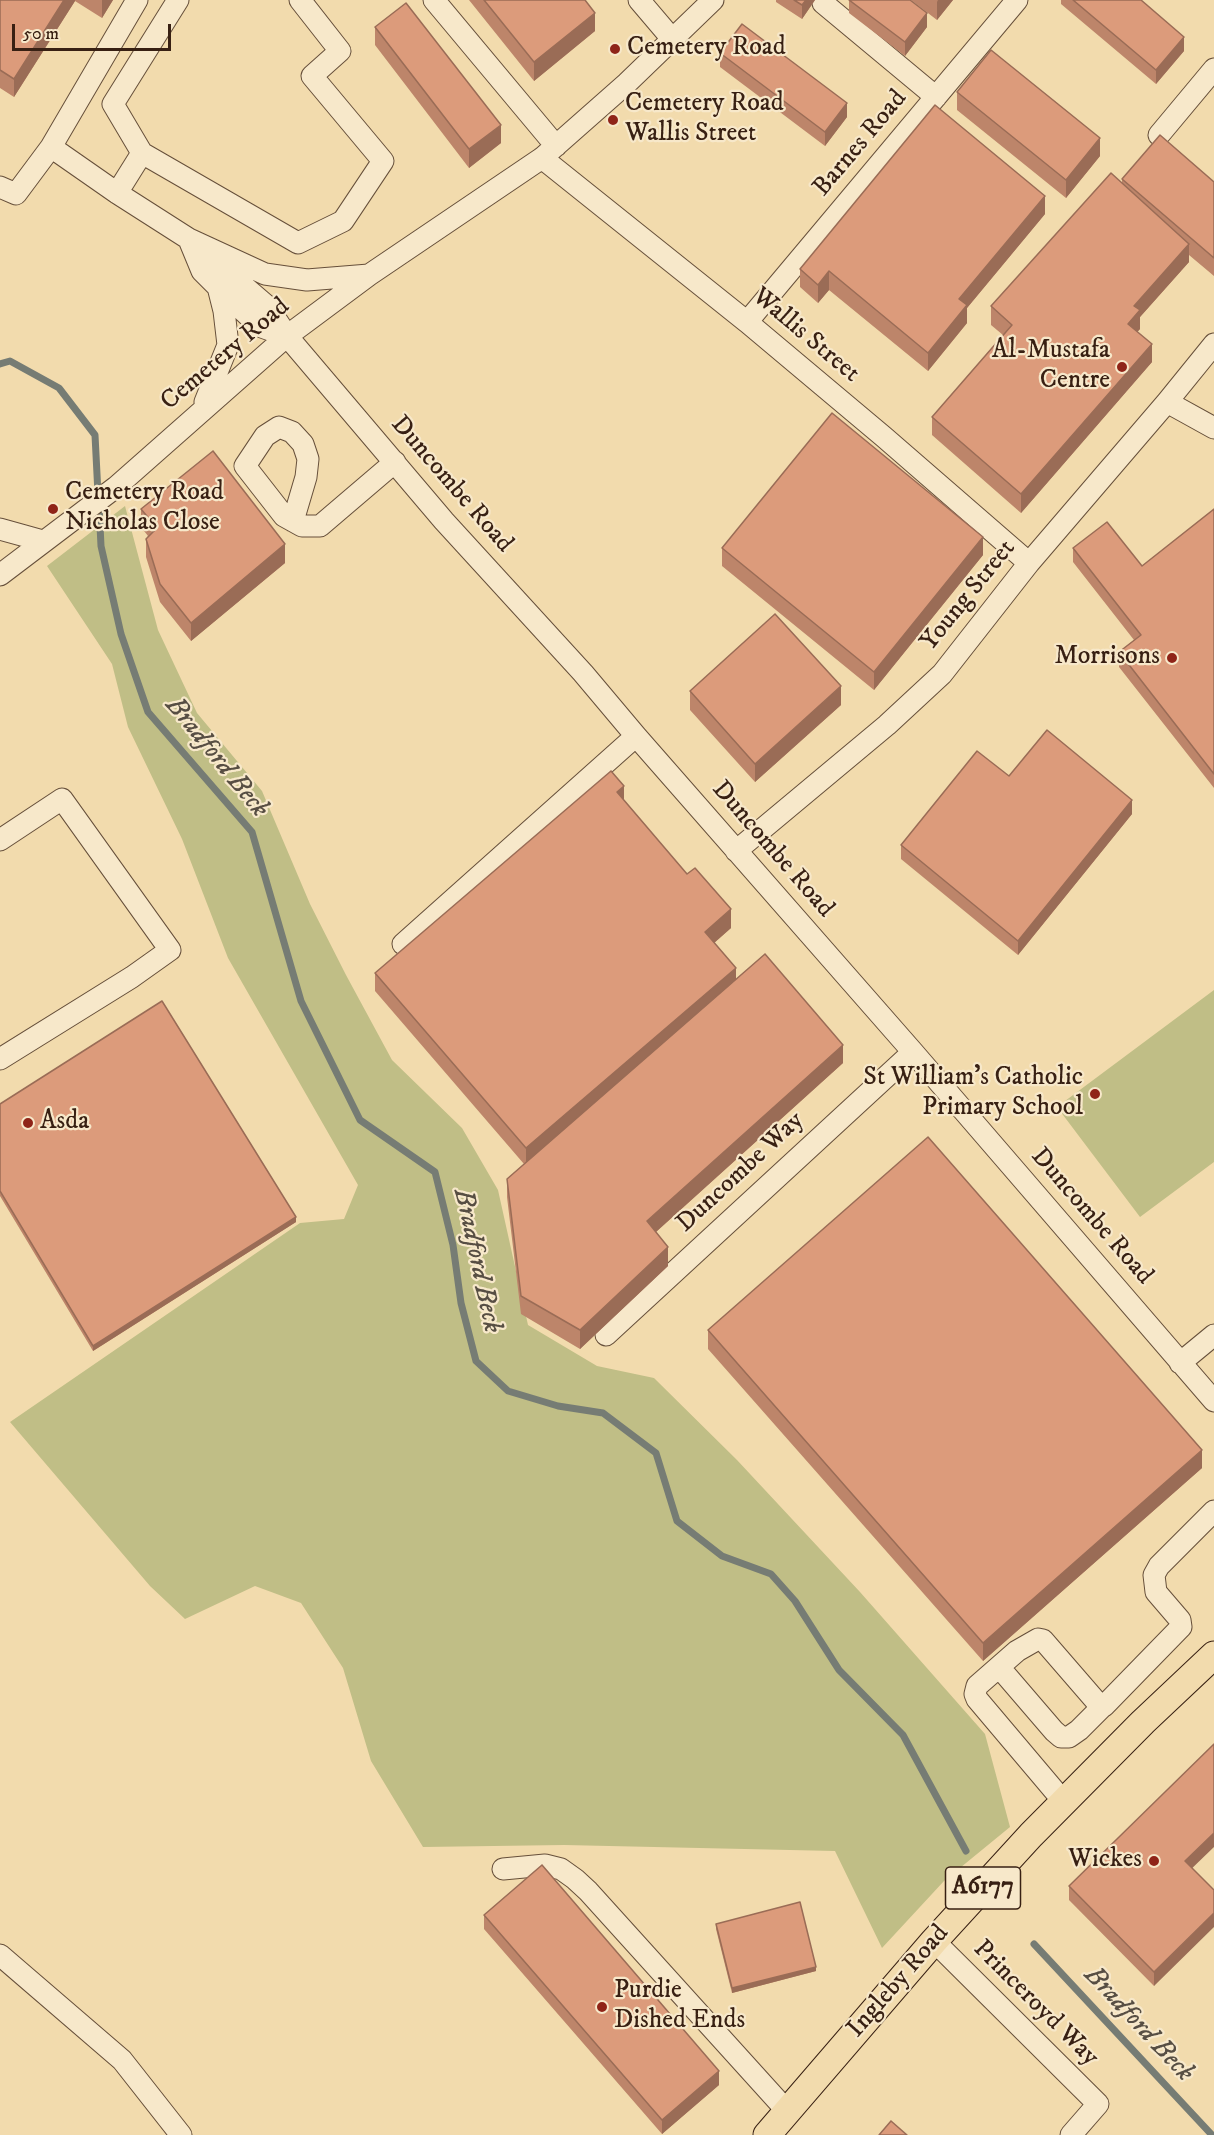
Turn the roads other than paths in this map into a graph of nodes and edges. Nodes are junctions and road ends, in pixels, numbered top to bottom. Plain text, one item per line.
1 (137, 0) edge
2 (178, 0) edge
3 (300, 0) edge
4 (434, 0) edge
5 (639, 0) edge
6 (713, 0) edge
7 (1017, 0) edge
8 (823, 3) dead end
9 (673, 40) junction
10 (1214, 69) edge
11 (936, 97) junction
12 (1159, 135) edge
13 (51, 147) junction
14 (549, 152) junction
15 (142, 153) junction
16 (0, 187) edge
17 (117, 194) junction
18 (189, 239) junction
19 (369, 275) junction
20 (218, 288) junction
21 (747, 322) junction
22 (287, 336) junction
23 (1214, 344) edge
24 (1167, 402) junction
25 (203, 408) junction
26 (1214, 428) edge
27 (395, 462) junction
28 (293, 521) dead end
29 (0, 529) edge
30 (43, 541) junction
31 (1029, 563) junction
32 (0, 575) edge
33 (636, 736) junction
34 (0, 840) edge
35 (736, 851) junction
36 (404, 945) edge
37 (914, 1052) junction
38 (0, 1059) edge
39 (606, 1335) dead end
40 (1214, 1335) edge
41 (1180, 1363) junction
42 (1214, 1401) edge
43 (1214, 1511) edge
44 (1214, 1656) edge
45 (999, 1667) junction
46 (1103, 1707) junction
47 (1064, 1802) junction
48 (503, 1869) dead end
49 (934, 1941) junction
50 (0, 1955) edge
51 (787, 2111) junction
52 (181, 2135) edge
53 (767, 2135) edge
54 (1071, 2135) edge

1 - 13 street
2 - 15 street
3 - 15 street
4 - 14 street, Wallis Street
5 - 9 street
6 - 9 street, Cemetery Road
7 - 11 street, Barnes Road
8 - 11 street
9 - 14 street, Cemetery Road
10 - 12 street
11 - 21 street, Barnes Road
13 - 16 street
13 - 17 street
14 - 19 street, Cemetery Road
14 - 21 street, Wallis Street
15 - 17 street
17 - 18 street
18 - 19 street
18 - 20 street
18 - 22 street, Duncombe Road
19 - 22 street, Cemetery Road
20 - 22 street
20 - 25 street
21 - 31 street, Wallis Street
22 - 25 street, Cemetery Road
22 - 27 street, Duncombe Road
23 - 24 street, Young Street
24 - 26 street
24 - 31 street, Young Street
25 - 30 street, Cemetery Road
27 - 28 street
27 - 33 street, Duncombe Road
29 - 30 street
30 - 32 street, Cemetery Road
31 - 35 street, Young Street
33 - 35 street, Duncombe Road
33 - 36 street
34 - 38 street
35 - 37 street, Duncombe Road
37 - 39 street, Duncombe Way
37 - 41 street, Duncombe Road
40 - 41 street
41 - 42 street, Duncombe Road
43 - 46 street
44 - 47 main road, Ingleby Road / A6177
45 - 46 street
45 - 46 street
45 - 47 street
47 - 49 main road, Ingleby Road / A6177
48 - 51 street
49 - 51 main road, Ingleby Road / A6177
49 - 54 street, Princeroyd Way
50 - 52 street
51 - 53 main road, Ingleby Road / A6177

